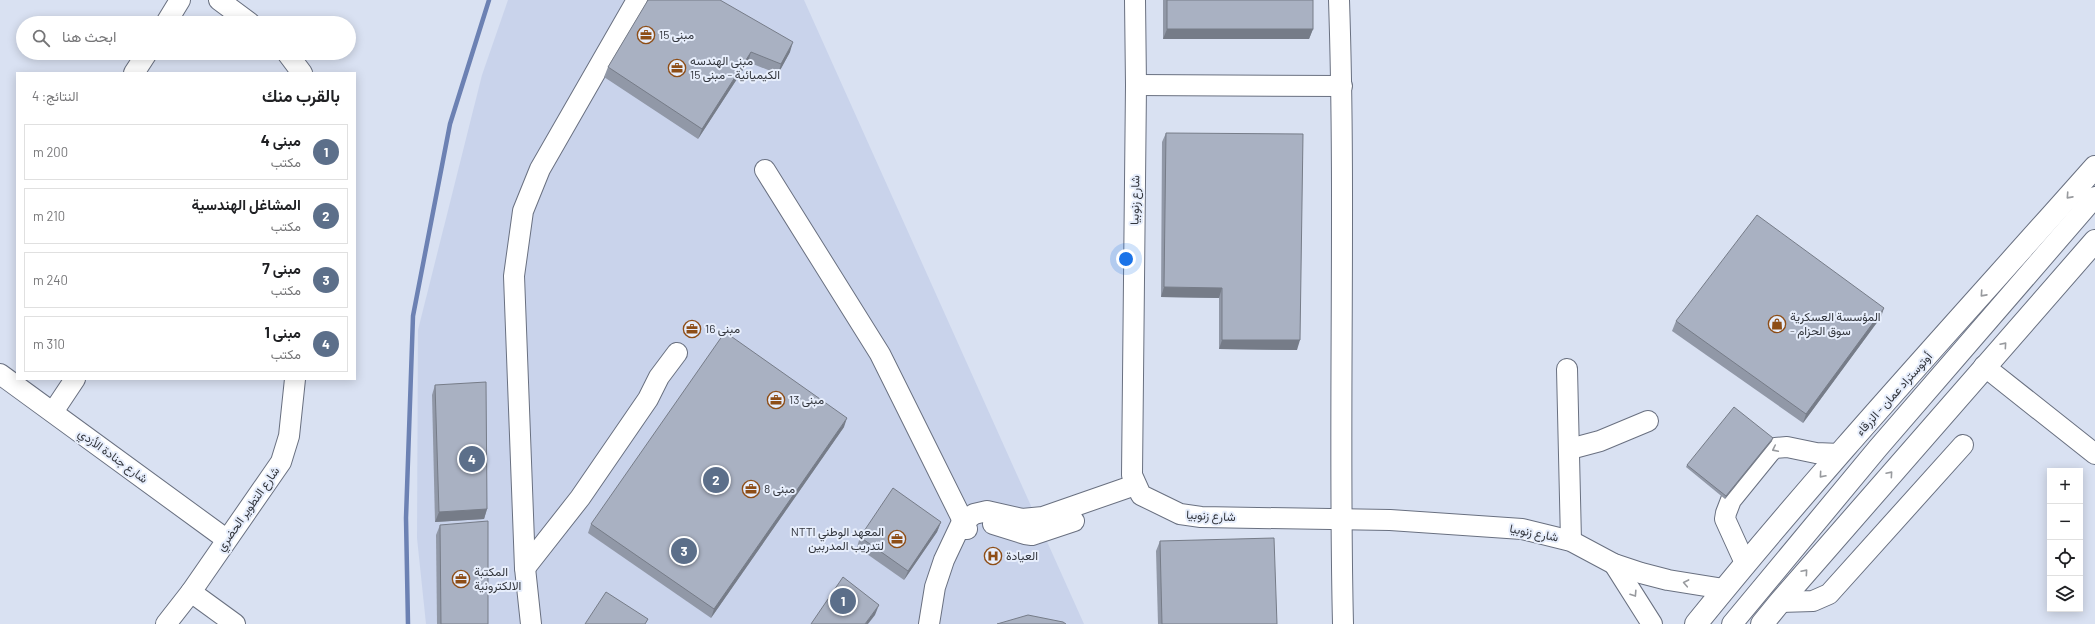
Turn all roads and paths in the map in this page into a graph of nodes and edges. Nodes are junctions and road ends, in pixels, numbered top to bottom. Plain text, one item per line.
1 (180, 0) edge
2 (219, 0) edge
3 (637, 0) edge
4 (1135, 0) edge
5 (1339, 0) edge
6 (170, 16) edge
7 (241, 16) edge
8 (142, 60) edge
9 (292, 60) edge
10 (135, 72) edge
11 (301, 72) edge
12 (1136, 85) junction
13 (1342, 86) junction
14 (2095, 167) edge
15 (765, 170) dead end
16 (2095, 197) edge
17 (2095, 207) edge
18 (2095, 241) edge
19 (677, 353) dead end
20 (1984, 366) junction
21 (1567, 369) dead end
22 (74, 380) edge
23 (295, 380) edge
24 (3, 383) edge
25 (53, 412) junction
26 (1648, 421) dead end
27 (1963, 445) dead end
28 (1570, 449) junction
29 (1840, 454) junction
30 (2095, 454) edge
31 (1138, 490) junction
32 (1341, 519) junction
33 (962, 528) junction
34 (226, 539) junction
35 (1571, 541) junction
36 (1746, 563) junction
37 (1614, 564) junction
38 (525, 568) junction
39 (1724, 589) junction
40 (191, 592) junction
41 (1780, 602) junction
42 (166, 624) edge
43 (234, 624) edge
44 (531, 624) edge
45 (929, 624) edge
46 (1344, 624) edge
47 (1652, 624) edge
48 (1696, 624) edge
49 (1732, 624) edge
50 (1742, 624) edge
51 (1762, 624) edge

1 - 6 street
2 - 7 street
3 - 38 street
4 - 12 street, شارع زنوبيا
5 - 13 street
8 - 10 street
9 - 11 street
12 - 13 street
12 - 31 street, شارع زنوبيا
13 - 32 street
14 -> 29 highway, أوتوستراد عمان - الزرقاء
15 - 33 street
16 - 49 street
17 - 50 street
20 -> 18 highway
19 - 38 street
20 - 30 street
41 -> 20 highway
21 - 28 street
22 - 25 street
23 - 34 street, شارع التطوير الحضري
24 - 25 street, شارع جنادة الأزدي
25 - 34 street, شارع جنادة الأزدي
26 - 28 street
27 - 41 street
28 - 35 street
29 -> 36 highway, أوتوستراد عمان - الزرقاء
29 -> 36 street
31 - 32 street, شارع زنوبيا
31 - 33 street
32 - 35 street, شارع زنوبيا
32 - 46 street
33 - 45 street
34 - 40 street, شارع التطوير الحضري
35 - 37 street, شارع زنوبيا
36 - 39 highway, أوتوستراد عمان - الزرقاء
39 -> 37 street, شارع زنوبيا
37 -> 47 street
38 - 44 street
39 - 48 highway, أوتوستراد عمان - الزرقاء
40 - 42 street, شارع التطوير الحضري
40 - 43 street
41 - 51 highway

